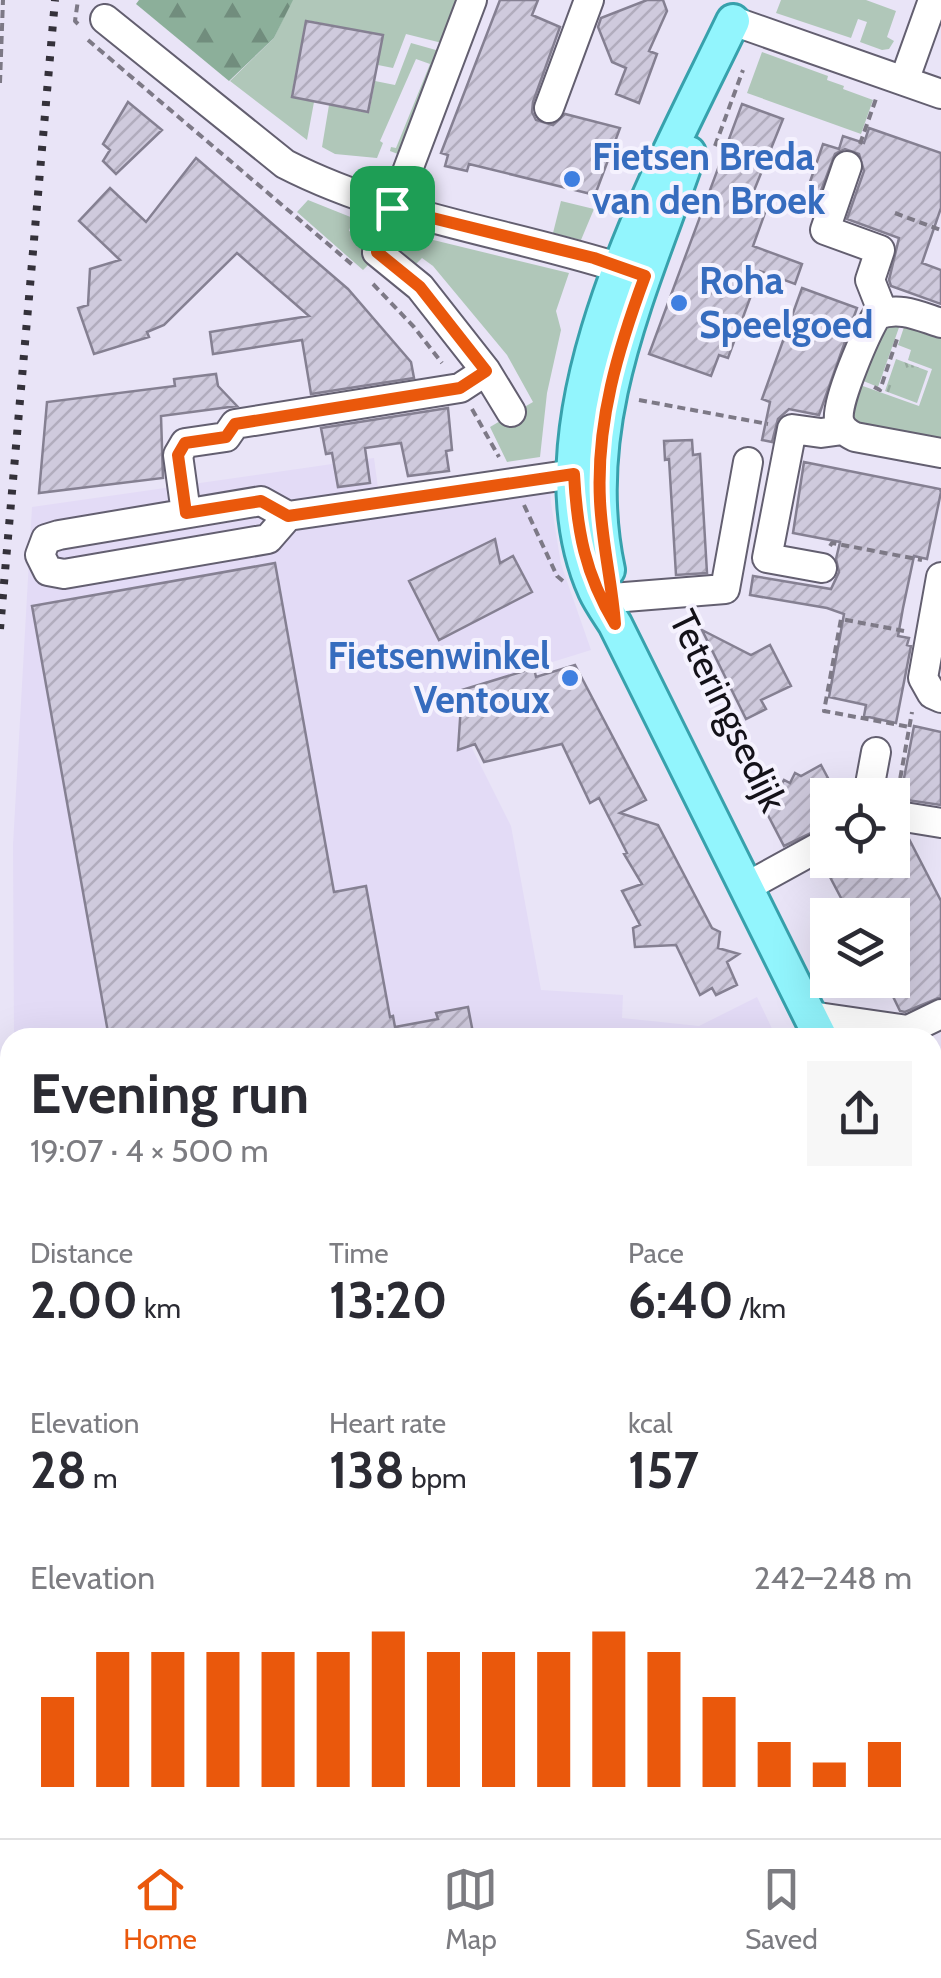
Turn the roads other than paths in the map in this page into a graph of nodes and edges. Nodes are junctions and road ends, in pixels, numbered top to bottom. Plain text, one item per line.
1 (472, 0) edge
2 (589, 0) edge
3 (932, 0) edge
4 (744, 17) edge
5 (106, 19) dead end
6 (894, 78) junction
7 (941, 94) edge
8 (549, 108) dead end
9 (846, 166) road end
10 (392, 208) junction
11 (633, 272) junction
12 (883, 313) junction
13 (941, 324) edge
14 (486, 371) junction
15 (511, 412) dead end
16 (843, 430) junction
17 (941, 453) edge
18 (748, 462) dead end
19 (574, 474) junction
20 (186, 513) junction
21 (288, 516) junction
22 (822, 568) road end
23 (932, 568) edge
24 (599, 602) junction
25 (932, 650) edge
26 (936, 696) edge
27 (876, 752) dead end
28 (871, 778) edge
29 (910, 818) edge
30 (941, 823) edge
31 (810, 852) edge
32 (748, 886) junction
33 (941, 1014) edge
34 (816, 1027) edge
35 (919, 1028) edge

1 - 10 street
2 - 8 street
3 - 6 street
4 - 6 street
4 - 11 main road
5 - 10 street
6 - 7 street
9 - 12 street
10 - 11 street
10 - 14 street
11 - 19 main road, Teteringsedijk
11 - 24 main road, Teteringsedijk
12 - 13 street
12 - 16 street
14 - 15 street
14 - 20 street
16 - 17 street
16 - 22 street
18 - 24 street
19 - 21 street
19 - 24 main road, Teteringsedijk
20 - 21 street
20 - 21 street
23 - 25 street
24 - 32 main road, Teteringsedijk
25 - 26 street
27 - 28 street
29 - 30 street
31 - 32 street
32 - 34 main road, Teteringsedijk
33 - 35 street

